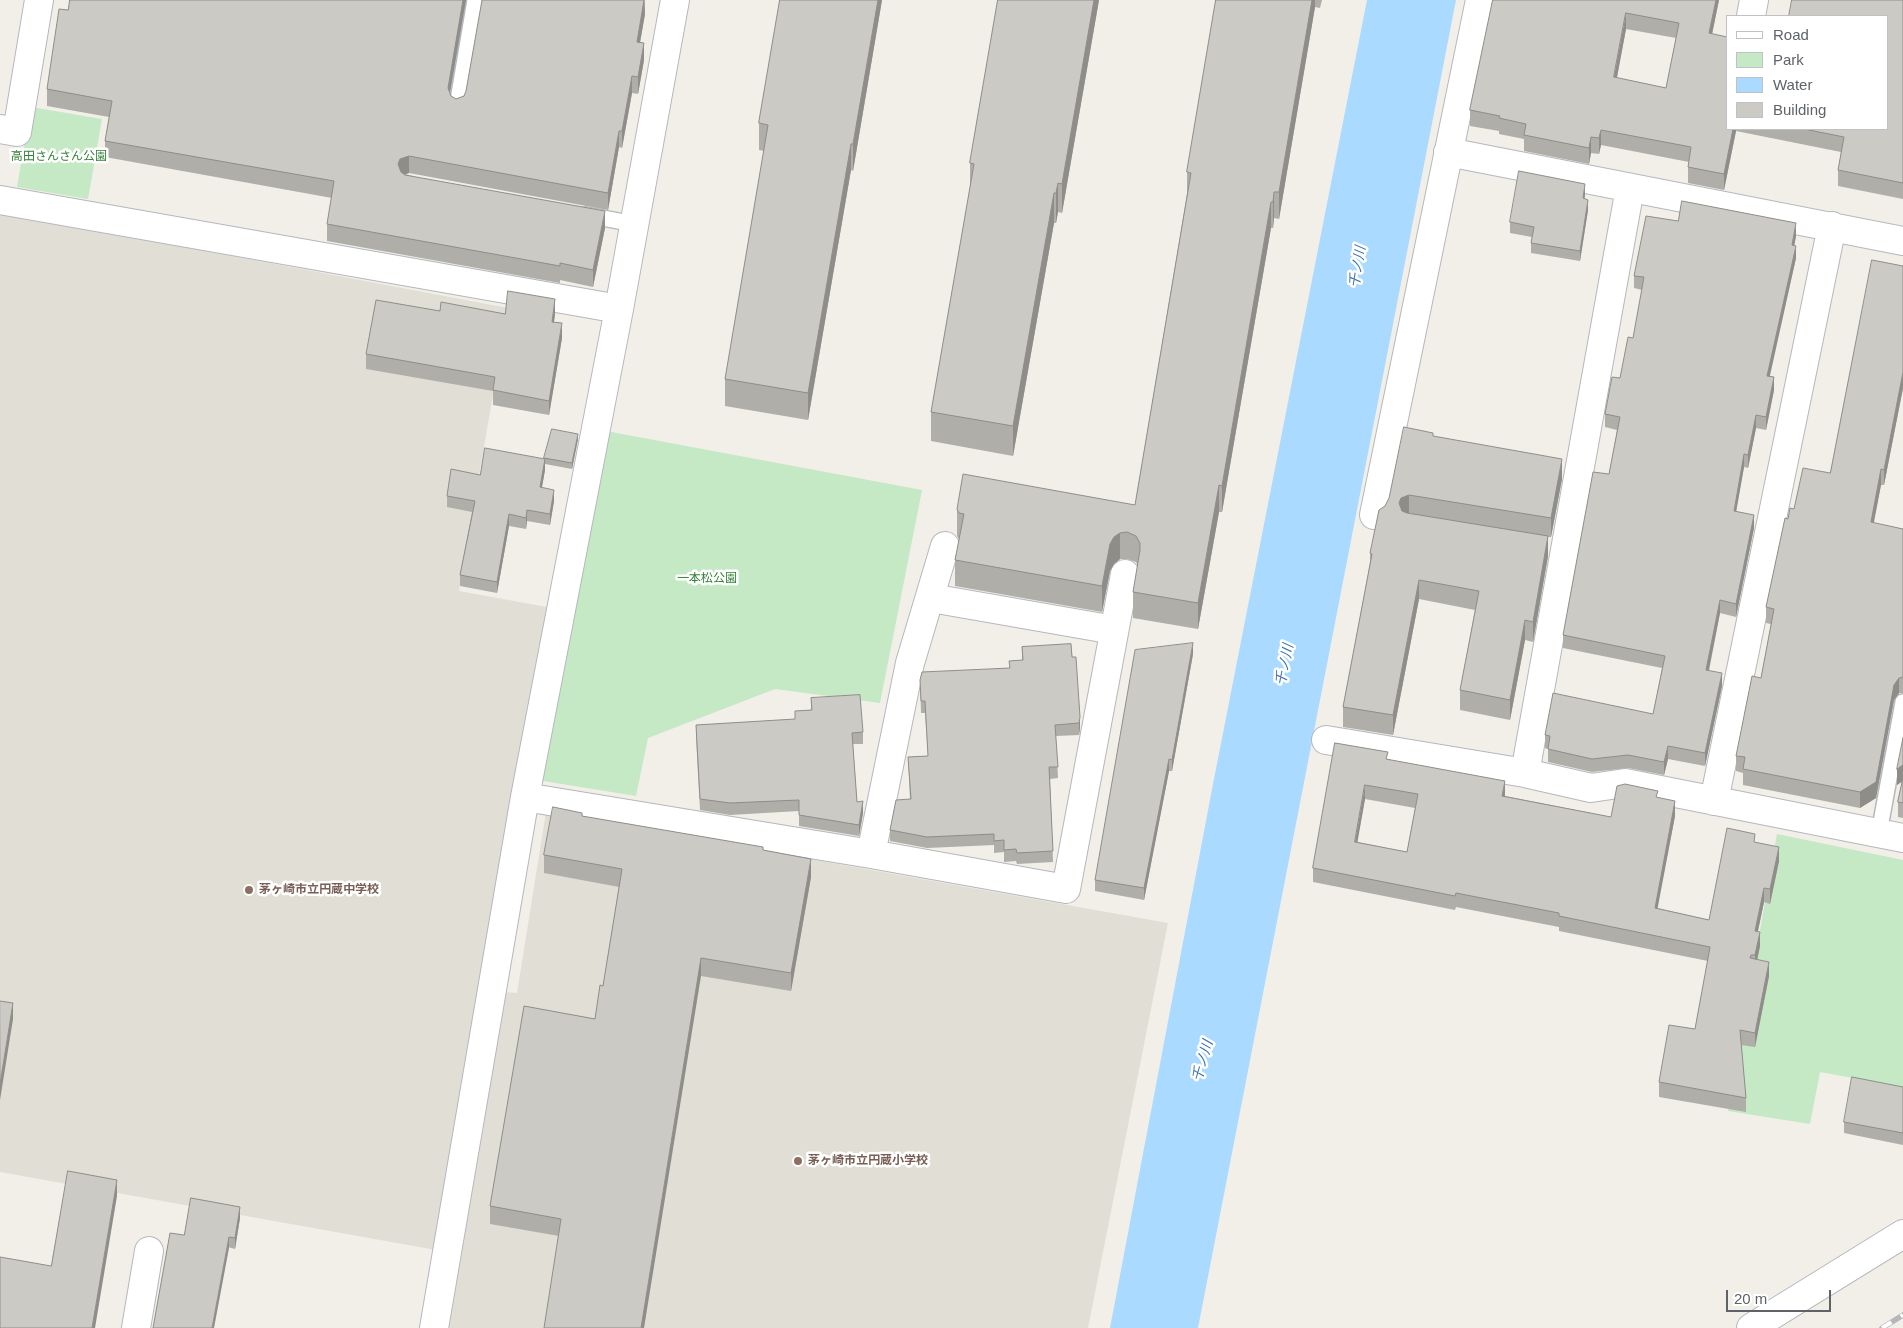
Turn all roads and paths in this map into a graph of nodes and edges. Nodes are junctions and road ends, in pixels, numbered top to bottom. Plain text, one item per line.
1 (39, 0) edge
2 (475, 0) edge
3 (1480, 0) edge
4 (1754, 0) edge
5 (669, 1) edge
6 (1751, 15) edge
7 (457, 106) edge
8 (0, 129) edge
9 (1448, 152) junction
10 (1630, 188) junction
11 (0, 200) edge
12 (568, 212) edge
13 (634, 224) junction
14 (1832, 226) junction
15 (1903, 241) edge
16 (619, 309) junction
17 (1374, 516) dead end
18 (945, 546) dead end
19 (1124, 574) dead end
20 (930, 598) junction
21 (1114, 630) junction
22 (1903, 702) edge
23 (1326, 740) dead end
24 (1525, 773) junction
25 (525, 797) junction
26 (1714, 801) junction
27 (1891, 835) edge
28 (871, 854) junction
29 (1903, 1234) edge
30 (148, 1251) dead end
31 (136, 1328) edge
32 (434, 1328) edge
33 (1751, 1328) edge

1 - 8 street
2 - 7 lane
3 - 9 street
4 - 6 street
5 - 13 street
9 - 10 street
9 - 17 street
10 - 14 street
10 - 24 street
11 - 16 street
12 - 13 lane
13 - 16 street
14 - 15 street
14 - 26 street
16 - 25 street
18 - 20 street
19 - 21 street
20 - 21 street
20 - 28 street
21 - 28 street
22 - 27 lane
23 - 24 street
24 - 26 street
25 - 28 street
25 - 32 street
26 - 27 street
29 - 33 street
30 - 31 street

